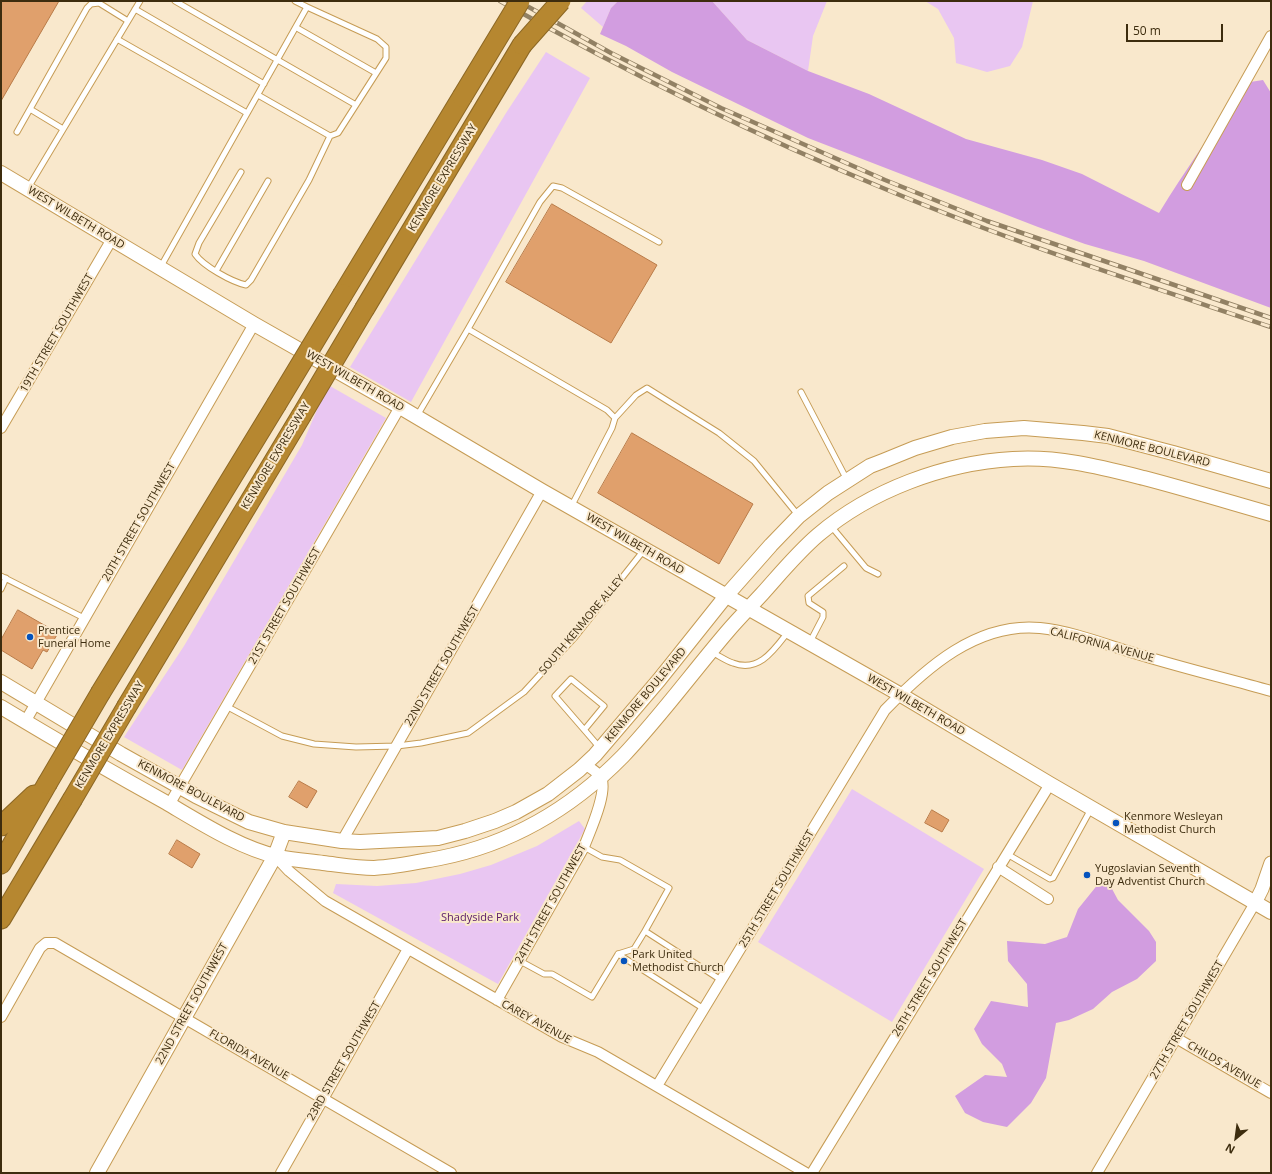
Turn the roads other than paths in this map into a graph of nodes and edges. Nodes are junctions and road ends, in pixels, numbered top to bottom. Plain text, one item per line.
1 (140, 1) edge
2 (175, 1) edge
3 (295, 1) edge
4 (520, 1) edge
5 (548, 1) edge
6 (562, 1) edge
7 (307, 7) junction
8 (136, 9) junction
9 (128, 21) junction
10 (297, 28) junction
11 (1270, 37) edge
12 (117, 39) junction
13 (522, 45) junction
14 (278, 60) junction
15 (376, 73) junction
16 (264, 84) junction
17 (258, 95) junction
18 (356, 105) junction
19 (30, 109) junction
20 (248, 113) junction
21 (63, 129) junction
22 (17, 132) dead end
23 (330, 136) junction
24 (241, 172) dead end
25 (1, 173) edge
26 (268, 181) dead end
27 (1187, 185) dead end
28 (27, 189) junction
29 (112, 239) junction
30 (659, 242) dead end
31 (160, 268) junction
32 (216, 270) junction
33 (254, 324) junction
34 (468, 329) junction
35 (801, 392) dead end
36 (400, 407) junction
37 (417, 417) junction
38 (615, 418) junction
39 (1, 428) edge
40 (847, 480) junction
41 (1271, 481) edge
42 (542, 491) junction
43 (571, 507) junction
44 (1271, 514) edge
45 (799, 516) junction
46 (831, 525) junction
47 (644, 549) junction
48 (844, 566) dead end
49 (878, 574) dead end
50 (1, 576) edge
51 (6, 578) junction
52 (1, 588) edge
53 (726, 596) junction
54 (748, 608) junction
55 (84, 618) junction
56 (789, 632) junction
57 (810, 643) junction
58 (711, 651) junction
59 (2, 686) edge
60 (1271, 691) edge
61 (901, 695) junction
62 (36, 703) junction
63 (226, 706) junction
64 (1, 707) edge
65 (25, 722) junction
66 (585, 729) junction
67 (397, 746) junction
68 (601, 748) junction
69 (586, 764) junction
70 (601, 777) junction
71 (47, 784) junction
72 (1050, 784) junction
73 (180, 787) junction
74 (169, 805) junction
75 (1092, 808) junction
76 (1, 826) edge
77 (284, 832) junction
78 (342, 841) junction
79 (584, 847) junction
80 (1006, 854) junction
81 (275, 856) junction
82 (1, 864) edge
83 (998, 867) junction
84 (1271, 867) edge
85 (1048, 899) dead end
86 (1255, 903) junction
87 (1271, 912) edge
88 (1, 919) edge
89 (645, 931) junction
90 (408, 949) junction
91 (618, 954) junction
92 (520, 961) junction
93 (721, 980) junction
94 (497, 1000) junction
95 (704, 1009) junction
96 (1, 1017) edge
97 (184, 1018) junction
98 (1176, 1038) junction
99 (657, 1086) junction
100 (1271, 1092) edge
101 (323, 1098) junction
102 (1102, 1171) edge
103 (97, 1173) edge
104 (281, 1173) edge
105 (451, 1173) edge
106 (806, 1173) edge
107 (812, 1173) edge

1 - 8 lane
2 - 14 lane
3 - 7 lane
4 - 71 highway, bridge
5 - 13 highway, bridge
6 - 13 highway, KENMORE EXPRESSWAY, bridge
7 - 10 lane
7 - 15 lane
8 - 9 lane
8 - 16 lane
9 - 12 lane
9 - 19 lane
10 - 14 lane
10 - 15 lane
11 - 27 street
12 - 20 lane
12 - 21 lane
13 - 88 highway, KENMORE EXPRESSWAY, bridge
14 - 16 lane
14 - 18 lane
15 - 18 lane
16 - 17 lane
17 - 20 lane
17 - 23 lane
18 - 23 lane
19 - 21 lane
19 - 22 lane
20 - 31 lane
21 - 28 lane
23 - 32 lane
24 - 32 lane
25 - 28 main road, WEST WILBETH ROAD
26 - 32 lane
28 - 29 main road, WEST WILBETH ROAD
29 - 31 main road, WEST WILBETH ROAD
29 - 39 street, 19TH STREET SOUTHWEST
30 - 34 lane
31 - 33 main road, WEST WILBETH ROAD
33 - 36 main road, WEST WILBETH ROAD
33 - 55 street, 20TH STREET SOUTHWEST
34 - 37 lane
34 - 38 lane
35 - 40 lane
36 - 37 main road, WEST WILBETH ROAD
36 - 63 street, 21ST STREET SOUTHWEST
37 - 42 main road, WEST WILBETH ROAD
38 - 43 lane
38 - 45 lane
40 - 41 main road, KENMORE BOULEVARD
40 - 45 main road, KENMORE BOULEVARD
42 - 43 main road, WEST WILBETH ROAD
42 - 67 street, 22ND STREET SOUTHWEST
43 - 47 main road, WEST WILBETH ROAD
44 - 46 main road, KENMORE BOULEVARD
45 - 53 main road, KENMORE BOULEVARD
46 - 49 lane
46 - 54 main road, KENMORE BOULEVARD
47 - 53 main road, WEST WILBETH ROAD
47 - 67 lane, SOUTH KENMORE ALLEY
48 - 57 lane
50 - 51 lane
51 - 52 lane
51 - 55 lane
53 - 54 main road, WEST WILBETH ROAD
53 - 68 main road, KENMORE BOULEVARD
54 - 56 main road, WEST WILBETH ROAD
54 - 58 main road, KENMORE BOULEVARD
55 - 62 street, 20TH STREET SOUTHWEST
56 - 57 main road, WEST WILBETH ROAD
56 - 58 lane
57 - 61 main road, WEST WILBETH ROAD
58 - 70 main road, KENMORE BOULEVARD
59 - 62 main road, KENMORE BOULEVARD
60 - 61 street, CALIFORNIA AVENUE
61 - 72 main road, WEST WILBETH ROAD
61 - 93 street, 25TH STREET SOUTHWEST
62 - 65 street, 20TH STREET SOUTHWEST
62 - 73 main road, KENMORE BOULEVARD
63 - 67 lane, SOUTH KENMORE ALLEY
63 - 73 street, 21ST STREET SOUTHWEST
64 - 65 main road, KENMORE BOULEVARD
65 - 74 main road, KENMORE BOULEVARD
66 - 66 lane
66 - 68 lane
67 - 78 street, 22ND STREET SOUTHWEST
68 - 69 main road, KENMORE BOULEVARD
69 - 70 street
69 - 78 main road, KENMORE BOULEVARD
70 - 79 street, 24TH STREET SOUTHWEST
70 - 81 main road, KENMORE BOULEVARD
71 - 76 highway
71 - 82 highway
72 - 75 main road, WEST WILBETH ROAD
72 - 80 street, 26TH STREET SOUTHWEST
73 - 74 street, 21ST STREET SOUTHWEST
73 - 77 main road, KENMORE BOULEVARD
74 - 81 main road, KENMORE BOULEVARD
75 - 80 lane
75 - 86 main road, WEST WILBETH ROAD
77 - 78 main road, KENMORE BOULEVARD
77 - 81 main road, 22ND STREET SOUTHWEST
79 - 89 lane
79 - 92 street, 24TH STREET SOUTHWEST
80 - 83 street, 26TH STREET SOUTHWEST
81 - 90 street, CAREY AVENUE
81 - 97 main road, 22ND STREET SOUTHWEST
83 - 85 street
83 - 107 street, 26TH STREET SOUTHWEST
84 - 86 street, 27TH STREET SOUTHWEST
86 - 87 main road, WEST WILBETH ROAD
86 - 98 street, 27TH STREET SOUTHWEST
89 - 91 lane
89 - 93 lane
90 - 94 street, CAREY AVENUE
90 - 101 street, 23RD STREET SOUTHWEST
91 - 92 lane
91 - 95 lane
92 - 94 street, 24TH STREET SOUTHWEST
93 - 95 street, 25TH STREET SOUTHWEST
94 - 99 street, CAREY AVENUE
95 - 99 street, 25TH STREET SOUTHWEST
96 - 97 street, FLORIDA AVENUE
97 - 101 street, FLORIDA AVENUE
97 - 103 main road, 22ND STREET SOUTHWEST
98 - 100 street, CHILDS AVENUE
98 - 102 street, 27TH STREET SOUTHWEST
99 - 106 street, CAREY AVENUE
101 - 104 street, 23RD STREET SOUTHWEST
101 - 105 street, FLORIDA AVENUE

